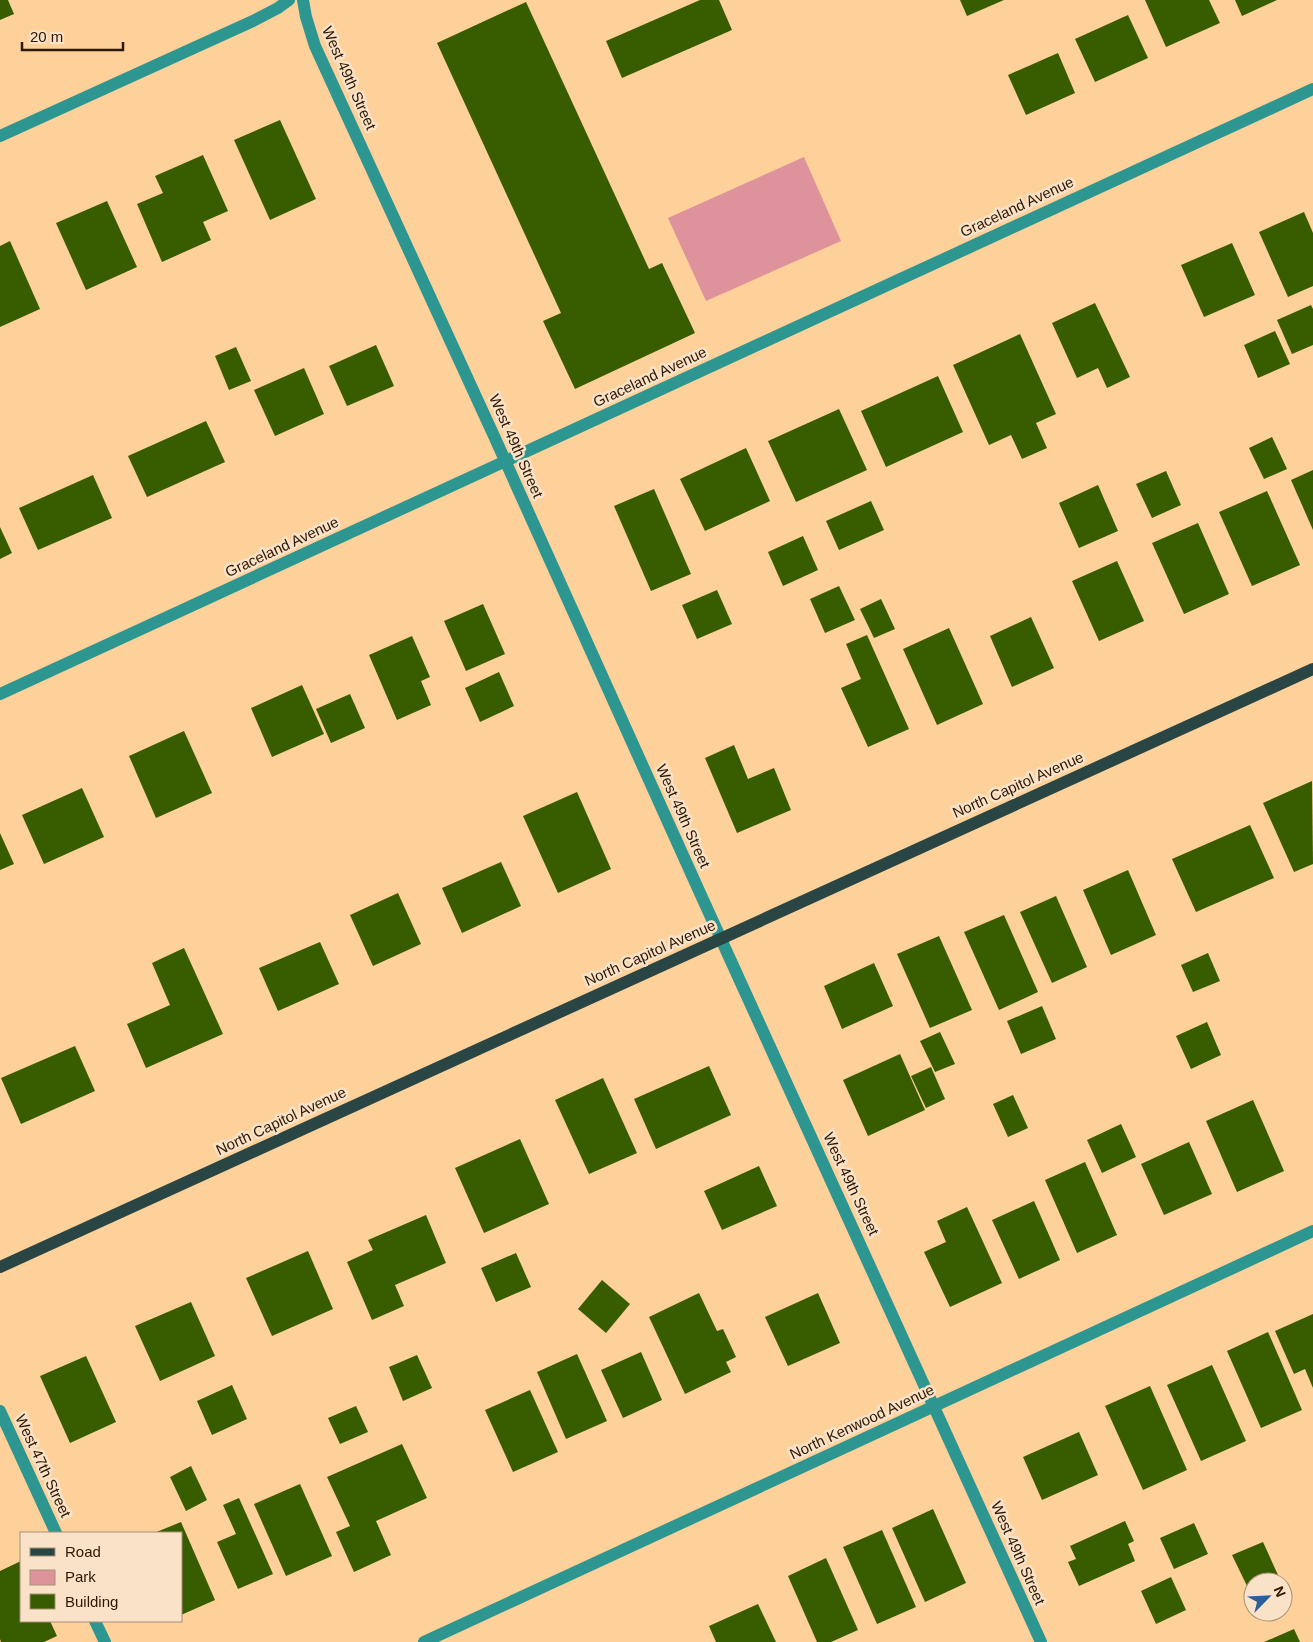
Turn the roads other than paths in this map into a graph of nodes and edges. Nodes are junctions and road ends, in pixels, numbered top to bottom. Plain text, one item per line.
1 (289, 0) edge
2 (302, 0) edge
3 (1313, 90) edge
4 (0, 136) edge
5 (506, 462) junction
6 (1313, 669) edge
7 (0, 694) edge
8 (721, 938) junction
9 (1313, 1231) edge
10 (0, 1267) edge
11 (935, 1407) junction
12 (0, 1412) edge
13 (56, 1532) edge
14 (95, 1622) edge
15 (105, 1642) edge
16 (424, 1642) edge
17 (1041, 1642) edge

1 - 4 street
2 - 5 street, West 49th Street
3 - 5 street, Graceland Avenue
5 - 7 street, Graceland Avenue
5 - 8 street, West 49th Street
6 - 8 main road, North Capitol Avenue
8 - 10 main road, North Capitol Avenue
8 - 11 street, West 49th Street
9 - 11 street, North Kenwood Avenue
11 - 16 street, North Kenwood Avenue
11 - 17 street, West 49th Street
12 - 13 street, West 47th Street
14 - 15 street

